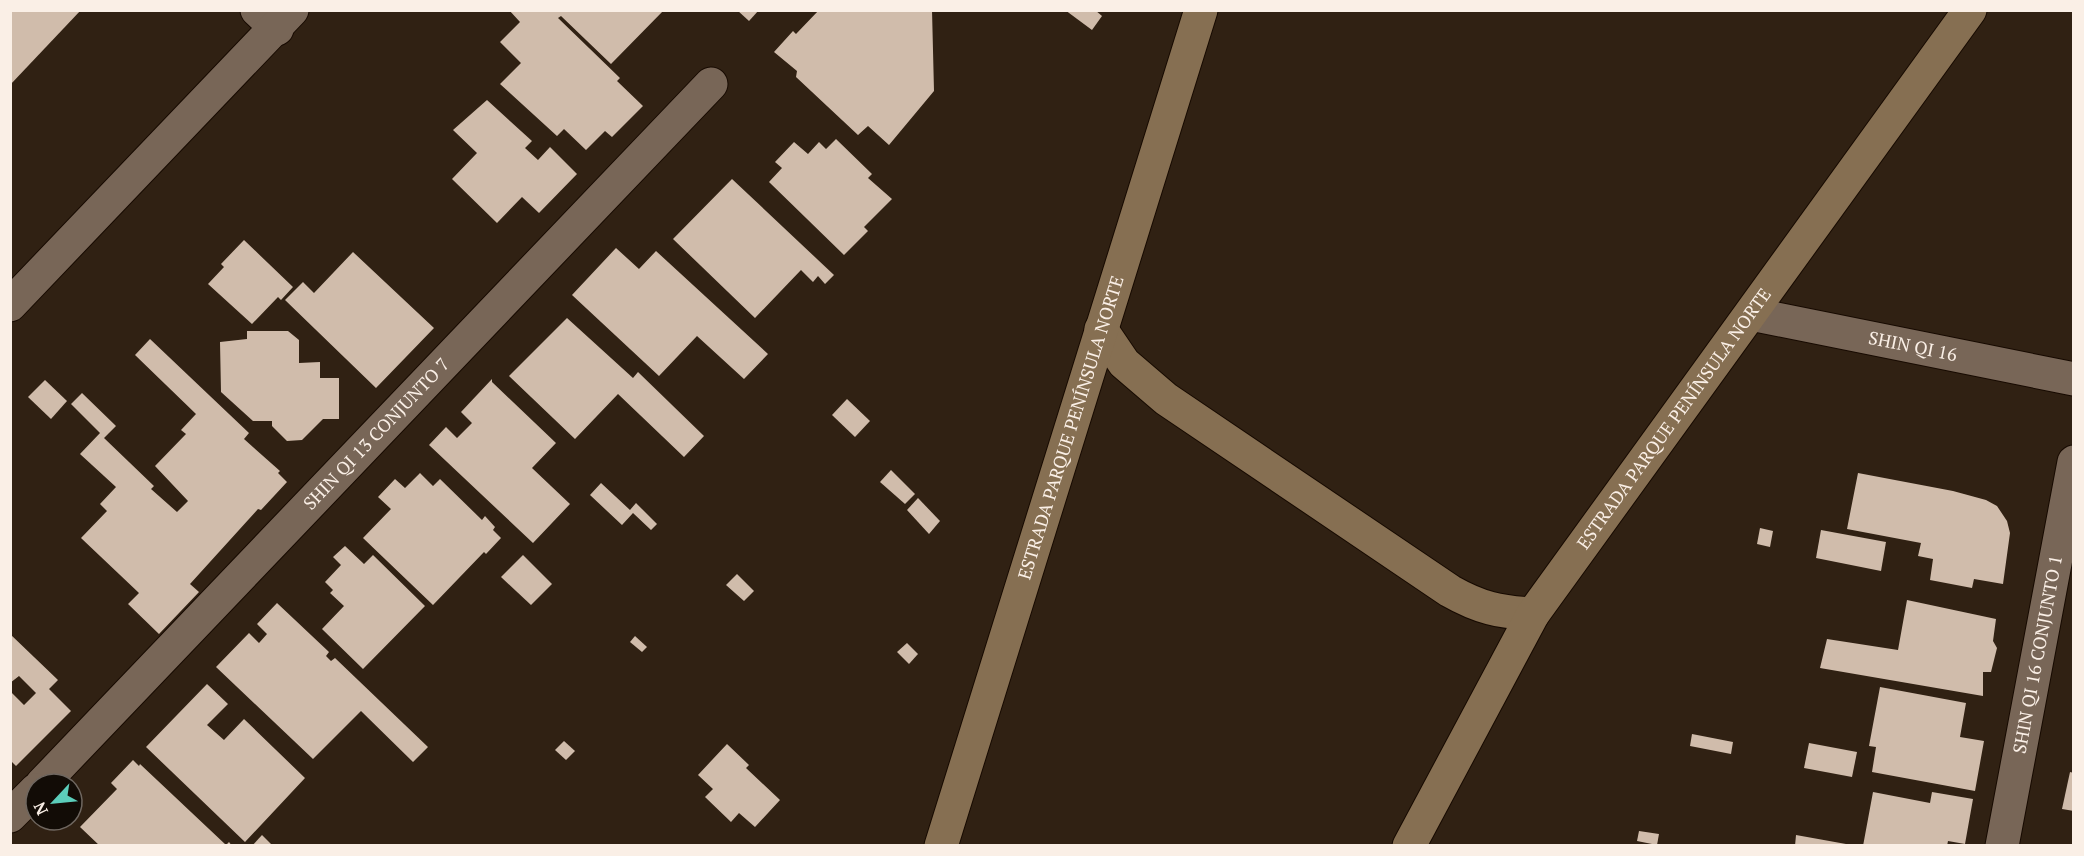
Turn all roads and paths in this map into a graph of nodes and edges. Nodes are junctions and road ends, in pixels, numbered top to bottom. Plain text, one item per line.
1 (1201, 10) edge
2 (1970, 10) edge
3 (275, 17) edge
4 (711, 84) dead end
5 (10, 305) edge
6 (1751, 314) junction
7 (1101, 329) junction
8 (2073, 379) edge
9 (2073, 462) edge
10 (1533, 614) junction
11 (53, 772) edge
12 (24, 802) edge
13 (10, 816) edge
14 (941, 846) edge
15 (1409, 846) edge
16 (2002, 846) edge

1 - 7 main road, ESTRADA PARQUE PENÍNSULA NORTE
2 - 6 main road, ESTRADA PARQUE PENÍNSULA NORTE
3 - 5 street
4 - 11 street, SHIN QI 13 CONJUNTO 7
6 - 8 street, SHIN QI 16
6 - 10 main road, ESTRADA PARQUE PENÍNSULA NORTE
7 - 10 main road
7 - 14 main road, ESTRADA PARQUE PENÍNSULA NORTE
9 - 16 street, SHIN QI 16 CONJUNTO 1
10 - 15 main road, ESTRADA PARQUE PENÍNSULA NORTE
12 - 13 street

